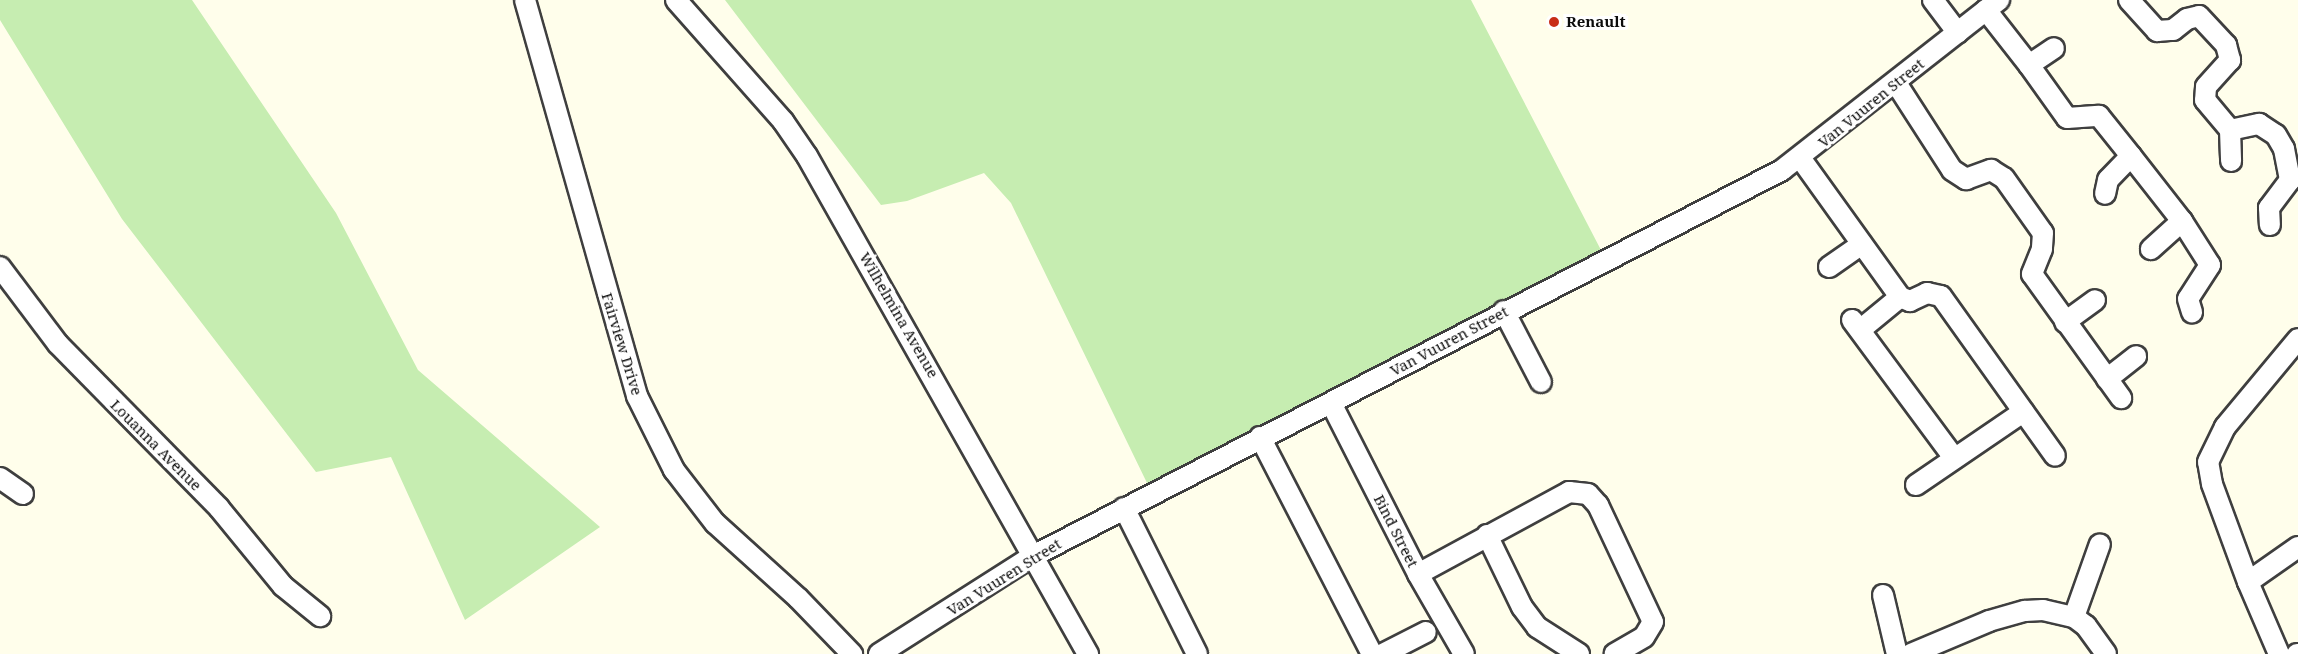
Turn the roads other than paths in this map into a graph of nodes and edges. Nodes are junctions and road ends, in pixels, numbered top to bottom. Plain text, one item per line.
1 (525, 0) edge
2 (676, 0) edge
3 (1933, 0) edge
4 (2129, 0) edge
5 (1993, 5) edge
6 (1958, 33) junction
7 (2054, 48) dead end
8 (2029, 65) junction
9 (1896, 83) junction
10 (2230, 130) junction
11 (2131, 156) junction
12 (1800, 159) junction
13 (2231, 161) dead end
14 (2105, 194) dead end
15 (2182, 221) junction
16 (2270, 225) dead end
17 (1862, 244) junction
18 (2151, 249) dead end
19 (0, 267) edge
20 (1829, 267) dead end
21 (1900, 297) junction
22 (2095, 300) dead end
23 (1504, 311) junction
24 (2192, 312) dead end
25 (2065, 322) junction
26 (2298, 339) edge
27 (2136, 356) dead end
28 (2107, 379) junction
29 (1541, 382) dead end
30 (2121, 398) dead end
31 (1332, 405) junction
32 (2023, 412) junction
33 (1260, 437) junction
34 (2055, 456) dead end
35 (1954, 458) junction
36 (0, 478) edge
37 (1916, 485) dead end
38 (23, 495) dead end
39 (1124, 508) junction
40 (1487, 535) junction
41 (2100, 544) dead end
42 (2298, 547) edge
43 (1034, 556) junction
44 (1418, 574) junction
45 (2248, 582) junction
46 (1883, 596) dead end
47 (320, 616) dead end
48 (2074, 617) junction
49 (1426, 632) dead end
50 (852, 654) edge
51 (879, 654) edge
52 (1088, 654) edge
53 (1197, 654) edge
54 (1372, 654) edge
55 (1383, 654) edge
56 (1464, 654) edge
57 (1579, 654) edge
58 (1614, 654) edge
59 (1897, 654) edge
60 (1911, 654) edge
61 (2106, 654) edge
62 (2279, 654) edge

1 - 50 street, Fairview Drive
2 - 43 street, Wilhelmina Avenue
3 - 6 street
4 - 10 street
5 - 6 street, Van Vuuren Street
5 - 8 street
6 - 9 street, Van Vuuren Street
7 - 8 street
8 - 11 street
9 - 12 street, Van Vuuren Street
9 - 25 street
10 - 13 street
10 - 16 street
11 - 14 street
11 - 15 street
12 - 17 street
12 - 23 street, Van Vuuren Street
15 - 18 street
15 - 24 street
17 - 20 street
17 - 21 street
19 - 47 street, Louanna Avenue
21 - 32 street
21 - 35 street
22 - 25 street
23 - 29 street
23 - 31 street, Van Vuuren Street
25 - 28 street
26 - 45 street
27 - 28 street
28 - 30 street
31 - 33 street, Van Vuuren Street
31 - 44 street, Bind Street
32 - 34 street
32 - 35 street
33 - 39 street, Van Vuuren Street
33 - 54 street
35 - 37 street
36 - 38 street
39 - 43 street, Van Vuuren Street
39 - 53 street
40 - 44 street
40 - 57 street
40 - 58 street
41 - 48 street
42 - 45 street
43 - 51 street, Van Vuuren Street
43 - 52 street, Wilhelmina Avenue
44 - 56 street, Bind Street
45 - 62 street
46 - 59 street
48 - 60 street
48 - 61 street
49 - 55 street

